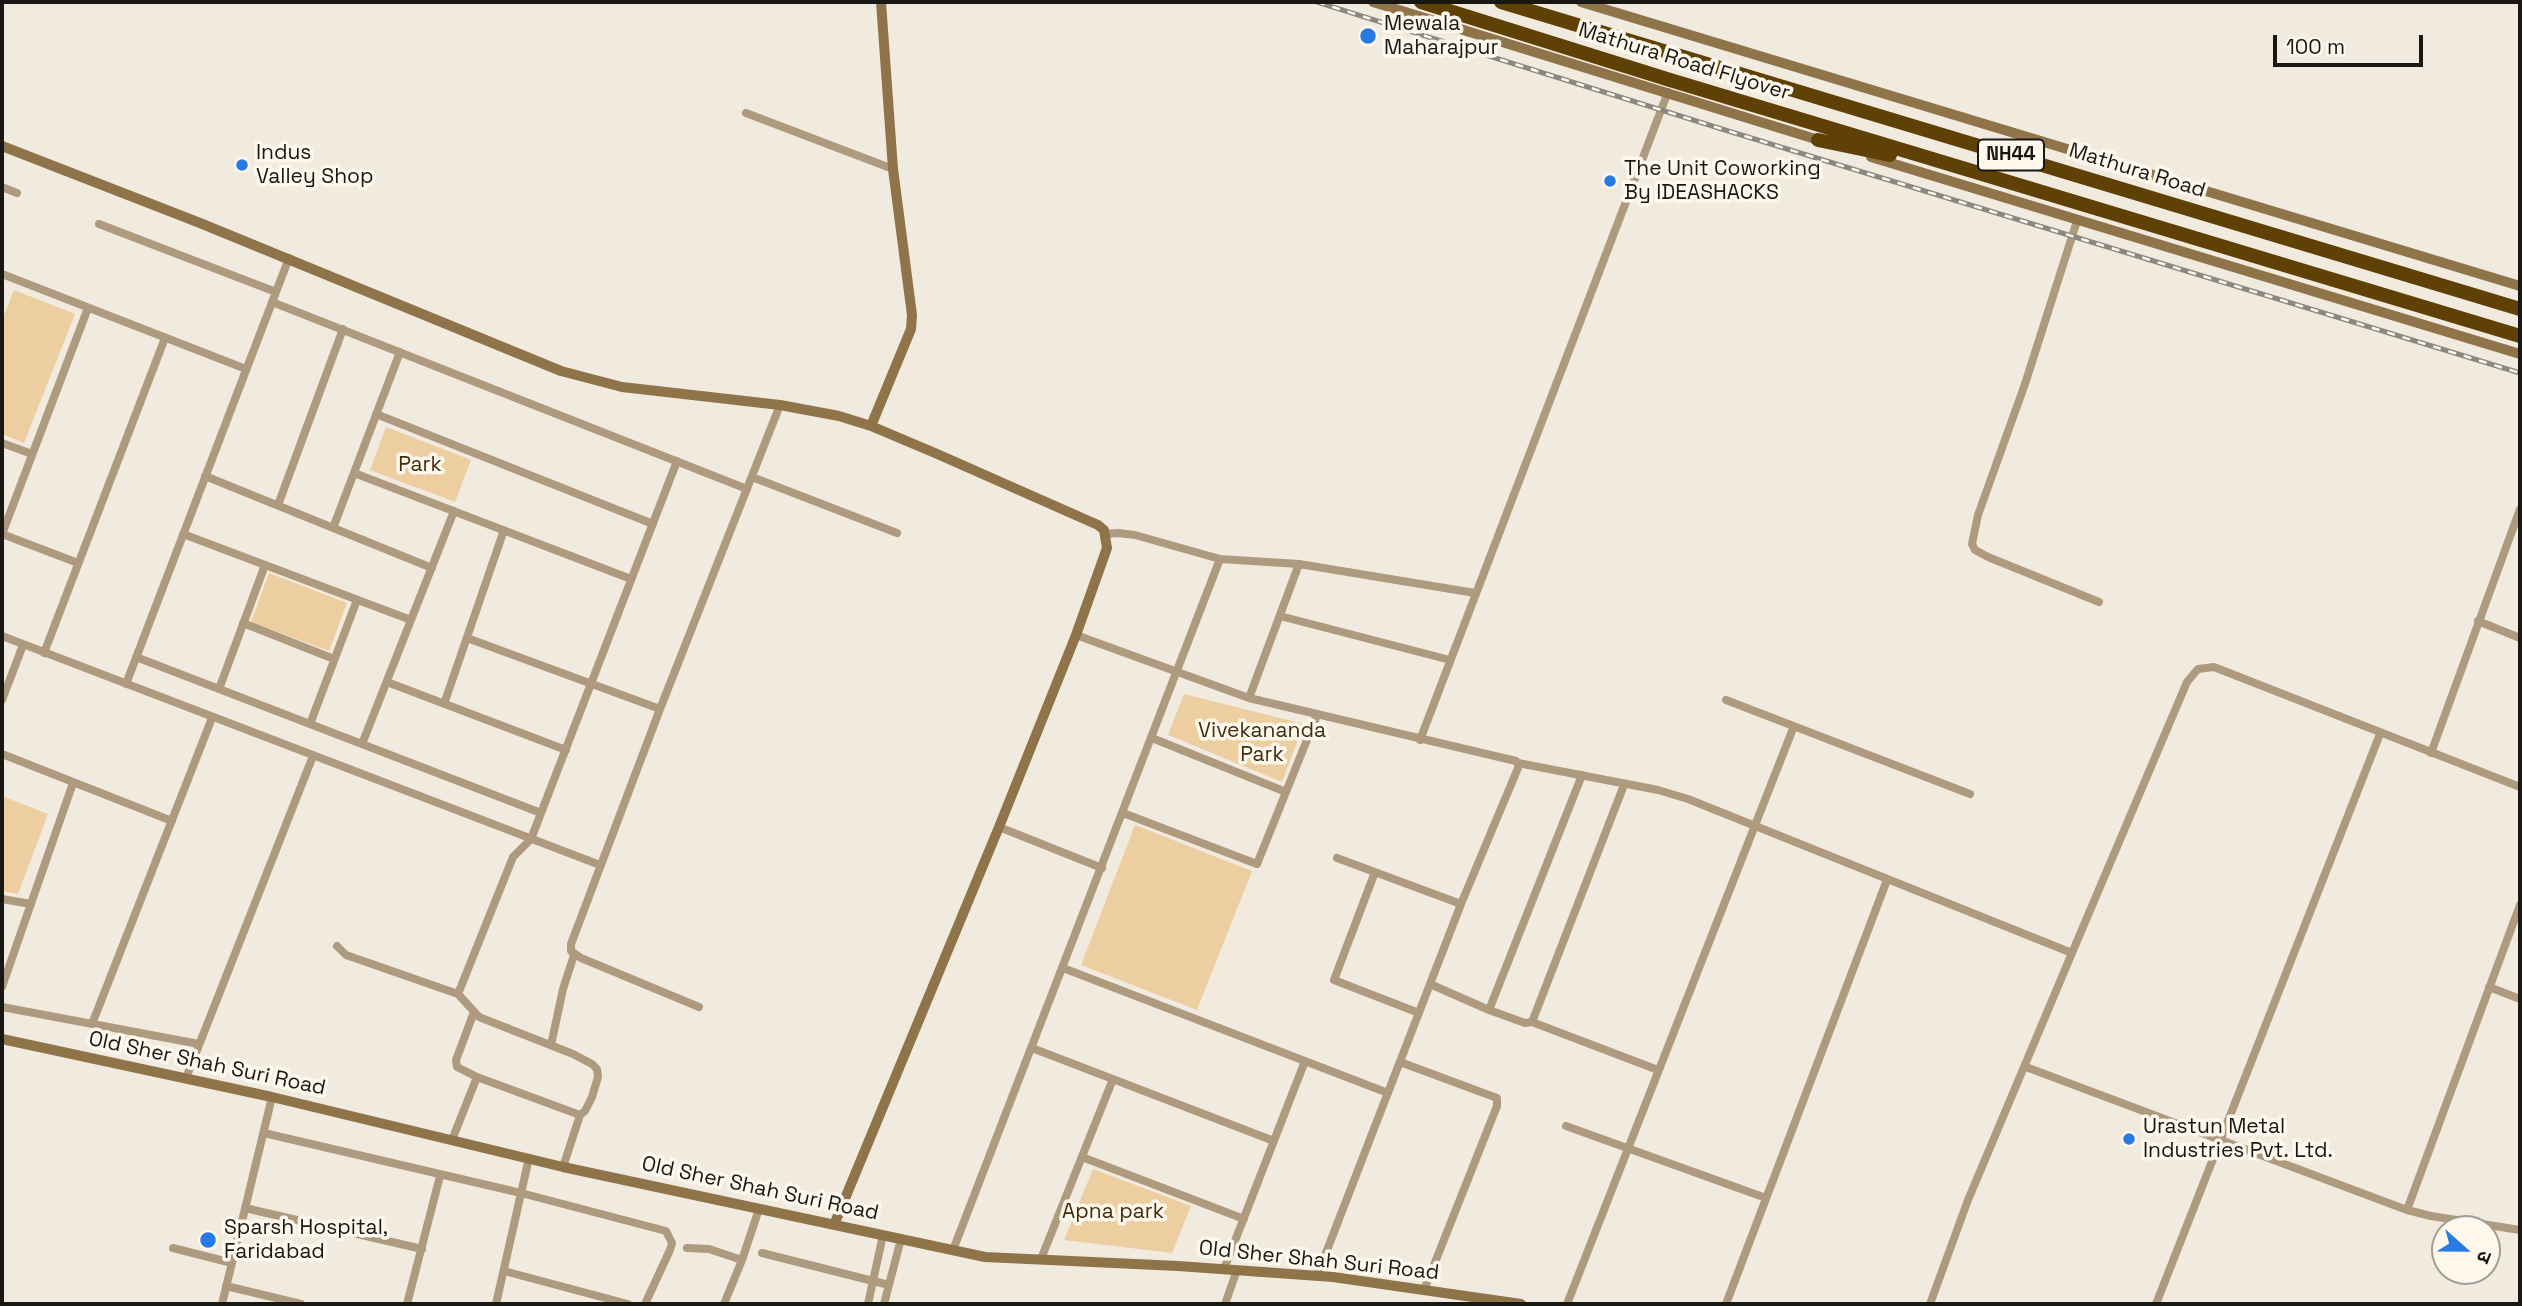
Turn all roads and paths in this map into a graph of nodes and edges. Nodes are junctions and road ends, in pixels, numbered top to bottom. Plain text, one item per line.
1 (881, 2) edge
2 (1373, 2) edge
3 (1421, 2) edge
4 (1501, 2) edge
5 (1581, 2) edge
6 (1668, 92) junction
7 (746, 113) dead end
8 (1818, 140) junction
9 (2, 146) edge
10 (1936, 160) junction
11 (893, 169) junction
12 (2, 187) edge
13 (17, 193) dead end
14 (2077, 221) junction
15 (99, 224) dead end
16 (289, 258) junction
17 (2, 274) edge
18 (2520, 286) edge
19 (276, 292) junction
20 (272, 302) junction
21 (88, 308) junction
22 (2520, 309) edge
23 (344, 330) junction
24 (2520, 336) edge
25 (165, 338) junction
26 (400, 352) junction
27 (2520, 354) edge
28 (246, 369) junction
29 (780, 405) junction
30 (376, 414) junction
31 (871, 426) junction
32 (2, 443) edge
33 (32, 454) junction
34 (677, 461) junction
35 (354, 472) junction
36 (205, 476) junction
37 (752, 477) junction
38 (747, 489) junction
39 (278, 505) junction
40 (2520, 509) edge
41 (454, 511) junction
42 (653, 524) junction
43 (333, 528) junction
44 (504, 530) junction
45 (897, 533) dead end
46 (2, 534) edge
47 (183, 534) junction
48 (1106, 534) junction
49 (1220, 559) junction
50 (78, 563) junction
51 (1299, 564) junction
52 (265, 565) junction
53 (432, 568) junction
54 (631, 579) junction
55 (1475, 593) junction
56 (357, 600) junction
57 (2099, 602) dead end
58 (1280, 615) junction
59 (411, 620) junction
60 (2478, 621) junction
61 (243, 623) junction
62 (1076, 635) junction
63 (2, 636) edge
64 (467, 638) junction
65 (2520, 638) edge
66 (23, 645) junction
67 (44, 653) junction
68 (136, 657) junction
69 (334, 659) junction
70 (1450, 660) junction
71 (1178, 672) junction
72 (387, 682) junction
73 (592, 683) junction
74 (125, 684) junction
75 (219, 689) junction
76 (1249, 698) junction
77 (2, 700) edge
78 (1726, 700) dead end
79 (443, 704) junction
80 (660, 709) junction
81 (1317, 715) junction
82 (212, 718) junction
83 (310, 723) junction
84 (1794, 726) junction
85 (2380, 734) junction
86 (1152, 738) junction
87 (1420, 740) junction
88 (362, 744) junction
89 (566, 750) junction
90 (2431, 753) junction
91 (2, 754) edge
92 (313, 756) junction
93 (1518, 763) junction
94 (1582, 775) junction
95 (73, 783) junction
96 (1624, 785) junction
97 (2520, 787) edge
98 (1286, 792) junction
99 (1970, 794) dead end
100 (541, 813) junction
101 (1123, 813) junction
102 (172, 821) junction
103 (1754, 826) junction
104 (999, 827) junction
105 (531, 839) junction
106 (1337, 858) dead end
107 (600, 866) junction
108 (1102, 868) junction
109 (1375, 872) junction
110 (1887, 880) junction
111 (2, 899) edge
112 (31, 904) junction
113 (1461, 904) junction
114 (2520, 905) edge
115 (337, 946) dead end
116 (2072, 953) junction
117 (574, 955) junction
118 (1063, 968) junction
119 (1430, 984) junction
120 (2489, 986) junction
121 (2, 987) edge
122 (458, 994) junction
123 (2520, 999) edge
124 (2, 1007) edge
125 (699, 1007) dead end
126 (1489, 1010) junction
127 (474, 1012) junction
128 (1419, 1013) junction
129 (1532, 1022) junction
130 (92, 1024) junction
131 (2, 1039) edge
132 (199, 1044) junction
133 (551, 1045) junction
134 (1032, 1048) junction
135 (1305, 1062) junction
136 (1400, 1062) junction
137 (2026, 1067) junction
138 (1658, 1070) junction
139 (477, 1077) junction
140 (186, 1078) junction
141 (1113, 1079) junction
142 (1388, 1093) junction
143 (272, 1097) junction
144 (580, 1115) junction
145 (1566, 1126) dead end
146 (264, 1133) junction
147 (452, 1140) junction
148 (1274, 1141) junction
149 (2220, 1141) junction
150 (1629, 1147) junction
151 (1082, 1157) junction
152 (529, 1158) junction
153 (563, 1167) junction
154 (440, 1176) junction
155 (521, 1193) junction
156 (1766, 1198) junction
157 (246, 1208) junction
158 (759, 1209) junction
159 (2407, 1210) junction
160 (1244, 1219) junction
161 (834, 1225) junction
162 (2520, 1230) edge
163 (883, 1235) junction
164 (901, 1239) junction
165 (173, 1248) dead end
166 (687, 1248) dead end
167 (422, 1249) junction
168 (953, 1250) junction
169 (762, 1253) dead end
170 (1041, 1259) junction
171 (743, 1260) junction
172 (232, 1263) junction
173 (1224, 1269) junction
174 (1237, 1270) junction
175 (504, 1271) junction
176 (1317, 1276) junction
177 (873, 1281) junction
178 (889, 1285) junction
179 (226, 1286) junction
180 (1424, 1290) junction
181 (222, 1304) edge
182 (301, 1304) edge
183 (407, 1304) edge
184 (496, 1304) edge
185 (628, 1304) edge
186 (645, 1304) edge
187 (724, 1304) edge
188 (868, 1304) edge
189 (884, 1304) edge
190 (1225, 1304) edge
191 (1521, 1304) edge
192 (1567, 1304) edge
193 (1726, 1304) edge
194 (1930, 1304) edge
195 (2156, 1304) edge

1 - 11 street
2 - 6 street
3 - 10 highway, Mathura Road Flyover / NH44
4 - 22 highway, Mathura Road / NH44
5 - 18 street
6 - 8 street
6 - 55 street
7 - 11 street
8 - 10 highway
8 - 14 street
9 - 16 street
10 - 24 highway, NH44
11 - 31 street
12 - 13 street
14 - 27 street
14 - 57 street
15 - 19 street
16 - 19 street
16 - 29 street
17 - 21 street
19 - 20 street
20 - 23 street
20 - 28 street
21 - 25 street
21 - 33 street
23 - 26 street
23 - 39 street
25 - 28 street
25 - 50 street
26 - 30 street
26 - 34 street
28 - 36 street
29 - 31 street
29 - 37 street
30 - 35 street
30 - 42 street
31 - 48 street
32 - 33 street
33 - 46 street
34 - 38 street
34 - 42 street
35 - 41 street
35 - 43 street
36 - 39 street
36 - 47 street
37 - 38 street
37 - 45 street
38 - 80 street
39 - 43 street
40 - 60 street
41 - 44 street
41 - 53 street
42 - 54 street
43 - 53 street
44 - 54 street
44 - 64 street
46 - 50 street
47 - 52 street
47 - 68 street
48 - 49 street
48 - 62 street
49 - 51 street
49 - 71 street
50 - 67 street
51 - 55 street
51 - 58 street
52 - 56 street
52 - 61 street
53 - 59 street
54 - 73 street
55 - 70 street
56 - 59 street
56 - 69 street
58 - 70 street
58 - 76 street
59 - 72 street
60 - 65 street
60 - 90 street
61 - 69 street
61 - 75 street
62 - 71 street
62 - 104 street
63 - 66 street
64 - 73 street
64 - 79 street
66 - 67 street
66 - 77 street
67 - 74 street
68 - 74 street
68 - 75 street
69 - 83 street
70 - 87 street
71 - 76 street
71 - 86 street
72 - 79 street
72 - 88 street
73 - 80 street
73 - 89 street
74 - 82 street
75 - 83 street
76 - 81 street
78 - 84 street
79 - 89 street
80 - 107 street
81 - 87 street
81 - 98 street
82 - 92 street
82 - 102 street
83 - 88 street
84 - 99 street
84 - 103 street
85 - 90 street
85 - 116 street
85 - 149 street
86 - 98 street
86 - 101 street
87 - 93 street
88 - 100 street
89 - 100 street
90 - 97 street
91 - 95 street
92 - 105 street
92 - 132 street
93 - 94 street
93 - 113 street
94 - 96 street
94 - 126 street
95 - 102 street
95 - 112 street
96 - 103 street
96 - 129 street
98 - 101 street
100 - 105 street
101 - 108 street
102 - 130 street
103 - 110 street
103 - 138 street
104 - 108 street
104 - 161 street
105 - 107 street
105 - 122 street
106 - 109 street
107 - 117 street
108 - 118 street
109 - 113 street
109 - 128 street
110 - 116 street
110 - 156 street
111 - 112 street
112 - 121 street
113 - 119 street
114 - 120 street
115 - 122 street
116 - 137 street
117 - 125 street
117 - 133 street
118 - 134 street
118 - 135 street
119 - 126 street
119 - 128 street
120 - 123 street
120 - 159 street
122 - 127 street
124 - 130 street
126 - 129 street
127 - 133 street
127 - 139 street
128 - 136 street
129 - 138 street
130 - 132 street
131 - 140 street, Old Sher Shah Suri Road
132 - 140 street
133 - 144 street
134 - 141 street
134 - 168 street
135 - 142 street
135 - 148 street
136 - 142 street
136 - 180 street
137 - 149 street
137 - 194 street
138 - 150 street
139 - 144 street
139 - 147 street
140 - 143 street, Old Sher Shah Suri Road
141 - 148 street
141 - 151 street
142 - 176 street
143 - 146 street
143 - 147 street, Old Sher Shah Suri Road
144 - 153 street
145 - 150 street
146 - 154 street
146 - 157 street
147 - 152 street, Old Sher Shah Suri Road
148 - 160 street
149 - 159 street
149 - 195 street
150 - 156 street
150 - 192 street
151 - 160 street
151 - 170 street
152 - 153 street, Old Sher Shah Suri Road
152 - 155 street
153 - 158 street, Old Sher Shah Suri Road
154 - 155 street
154 - 167 street
155 - 175 street
155 - 186 street
156 - 193 street
157 - 167 street
157 - 172 street
158 - 161 street, Old Sher Shah Suri Road
158 - 171 street
159 - 162 street
160 - 173 street
161 - 163 street, Old Sher Shah Suri Road
163 - 164 street, Old Sher Shah Suri Road
163 - 177 street
164 - 168 street, Old Sher Shah Suri Road
164 - 178 street
165 - 172 street
166 - 171 street
167 - 183 street
168 - 170 street, Old Sher Shah Suri Road
169 - 177 street
170 - 173 street, Old Sher Shah Suri Road
171 - 187 street
172 - 179 street
173 - 174 street, Old Sher Shah Suri Road
174 - 176 street, Old Sher Shah Suri Road
174 - 190 street
175 - 184 street
175 - 185 street
176 - 180 street, Old Sher Shah Suri Road
177 - 178 street
177 - 188 street
178 - 189 street
179 - 181 street
179 - 182 street
180 - 191 street, Old Sher Shah Suri Road

